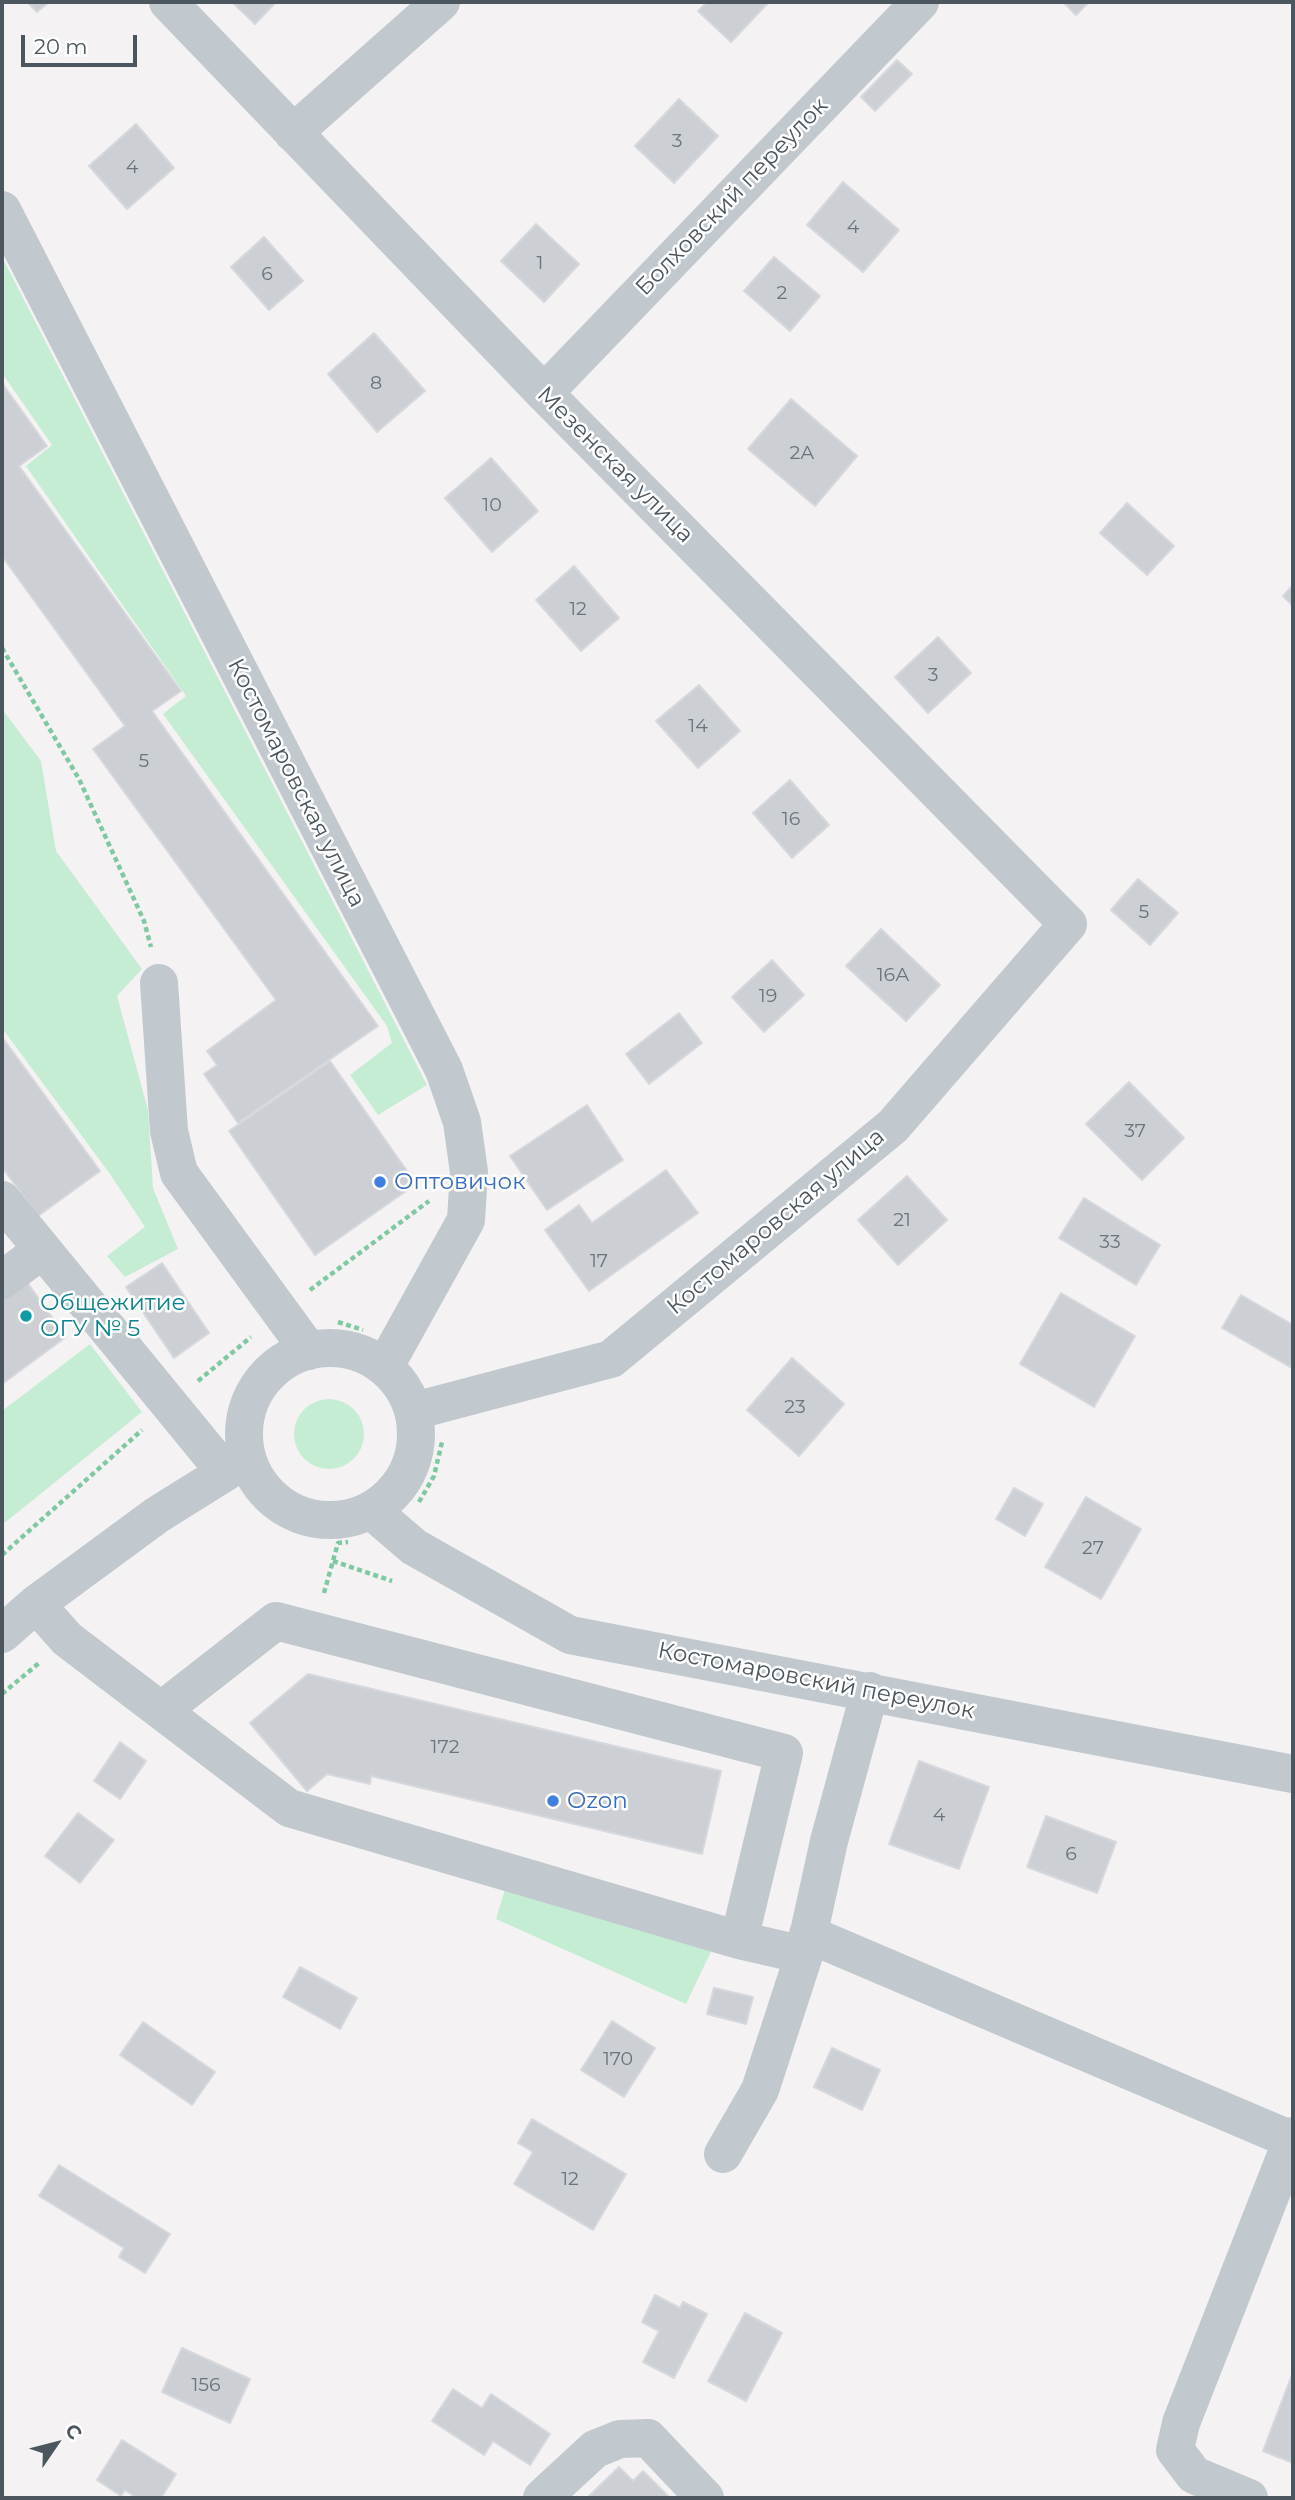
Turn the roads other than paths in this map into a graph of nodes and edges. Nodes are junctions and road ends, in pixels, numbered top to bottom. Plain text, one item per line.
1 (168, 2) edge
2 (441, 2) edge
3 (920, 2) edge
4 (293, 133) junction
5 (2, 210) edge
6 (544, 393) junction
7 (1068, 924) joint
8 (159, 984) road end
9 (2, 1199) edge
10 (41, 1251) junction
11 (2, 1280) edge
12 (309, 1351) junction
13 (390, 1356) junction
14 (427, 1408) junction
15 (236, 1466) junction
16 (382, 1520) junction
17 (36, 1604) junction
18 (2, 1634) edge
19 (870, 1691) junction
20 (162, 1710) junction
21 (1293, 1774) edge
22 (740, 1940) junction
23 (806, 1945) junction
24 (1293, 2138) edge
25 (723, 2154) dead end
26 (542, 2498) edge
27 (705, 2498) edge
28 (1248, 2498) edge

1 - 4 street, Мезенская улица
2 - 4 street
3 - 6 street, Болховский переулок
4 - 6 street, Мезенская улица
5 - 13 street, Костомаровская улица
6 - 7 street, Мезенская улица
7 - 14 street, Костомаровская улица
8 - 12 street
9 - 10 street
10 - 11 street
10 - 15 street
12 - 13 street
12 - 15 street
13 - 14 street
14 - 16 street
15 - 16 street
15 - 17 street
16 - 19 street, Костомаровский переулок
17 - 18 street
17 - 20 street
19 - 21 street, Костомаровский переулок
19 - 23 street
20 - 22 street
20 - 22 street
22 - 23 street
23 - 24 street
23 - 25 street
24 - 28 street
26 - 27 street

